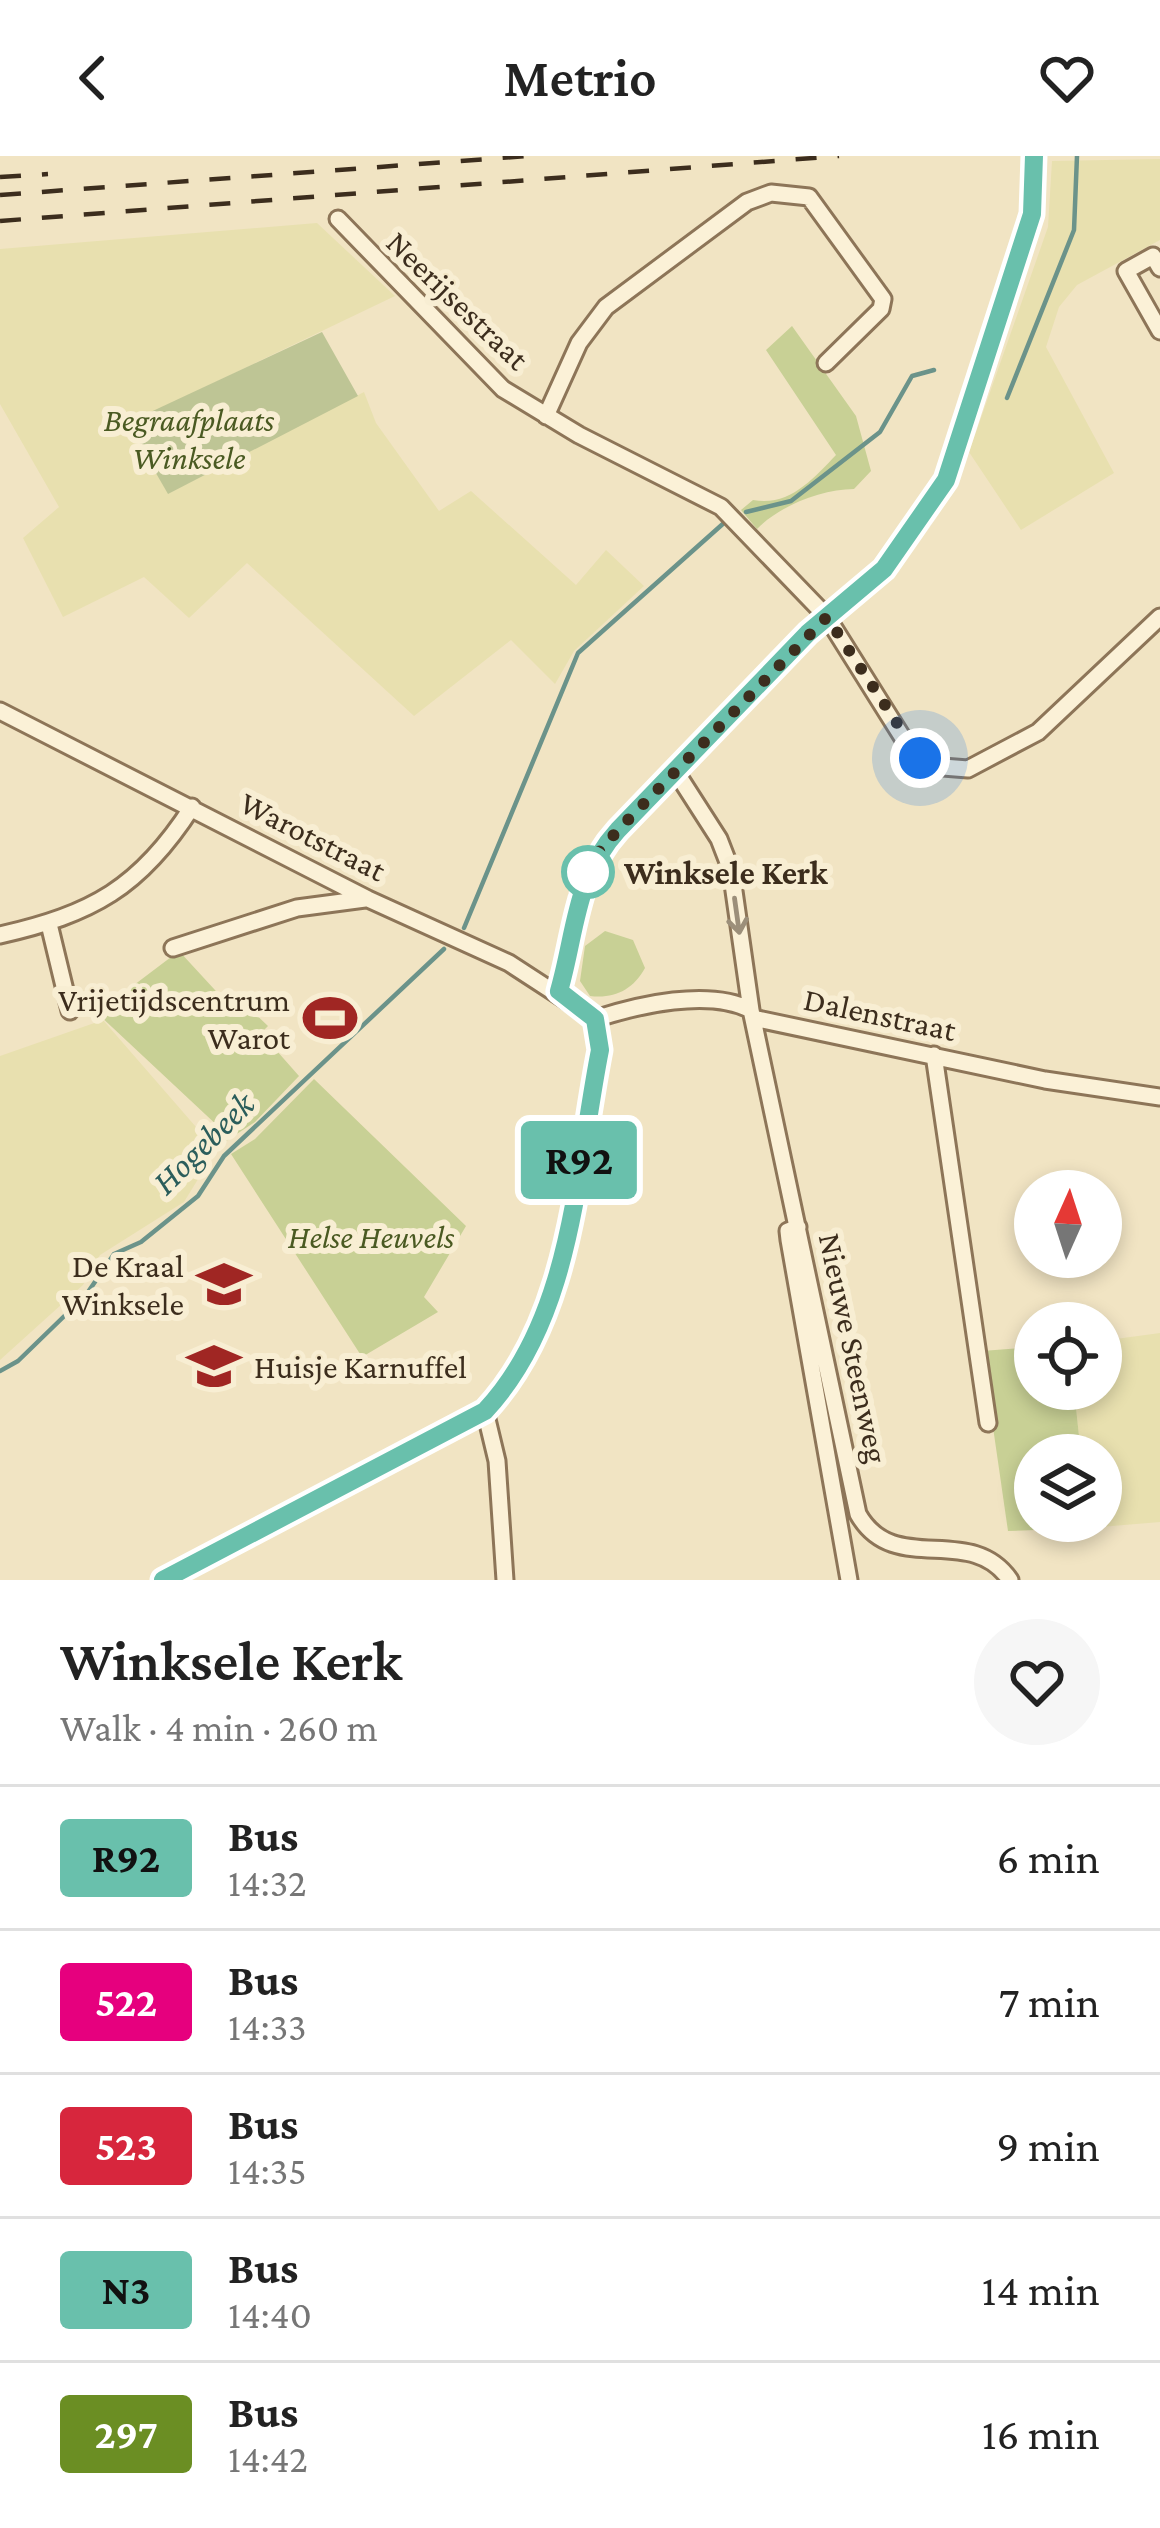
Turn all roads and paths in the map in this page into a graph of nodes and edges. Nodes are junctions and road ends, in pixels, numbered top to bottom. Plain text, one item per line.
1 (1034, 156) edge
2 (338, 219) dead end
3 (1160, 268) edge
4 (1160, 331) edge
5 (826, 363) dead end
6 (546, 416) junction
7 (827, 617) junction
8 (1160, 617) edge
9 (0, 711) edge
10 (676, 772) junction
11 (192, 808) junction
12 (368, 899) junction
13 (49, 924) junction
14 (0, 935) edge
15 (173, 948) dead end
16 (559, 991) junction
17 (70, 1011) dead end
18 (752, 1014) junction
19 (595, 1019) junction
20 (934, 1055) junction
21 (1160, 1097) edge
22 (798, 1227) junction
23 (485, 1411) junction
24 (988, 1423) dead end
25 (164, 1580) edge
26 (505, 1580) edge
27 (849, 1580) edge
28 (1010, 1580) edge

1 - 7 street
2 - 6 street, Neerijsestraat
3 - 4 street
5 - 6 street, Neerijsestraat
6 - 7 street, Neerijsestraat
7 - 8 street, Neerijsestraat
7 - 10 street
9 - 11 street, Warotstraat
10 - 16 street
10 -> 18 street, Nieuwe Steenweg
11 - 12 street, Warotstraat
11 - 13 street
12 - 15 street
12 - 16 street, Warotstraat
13 - 14 street
13 - 17 street
16 - 19 street, Warotstraat
18 - 19 street, Dalenstraat
18 - 20 street, Dalenstraat
18 - 22 street, Nieuwe Steenweg
19 - 23 street
20 - 21 street, Dalenstraat
20 - 24 street
22 - 27 street
22 - 28 street, Nieuwe Steenweg
23 - 25 street
23 - 26 street

